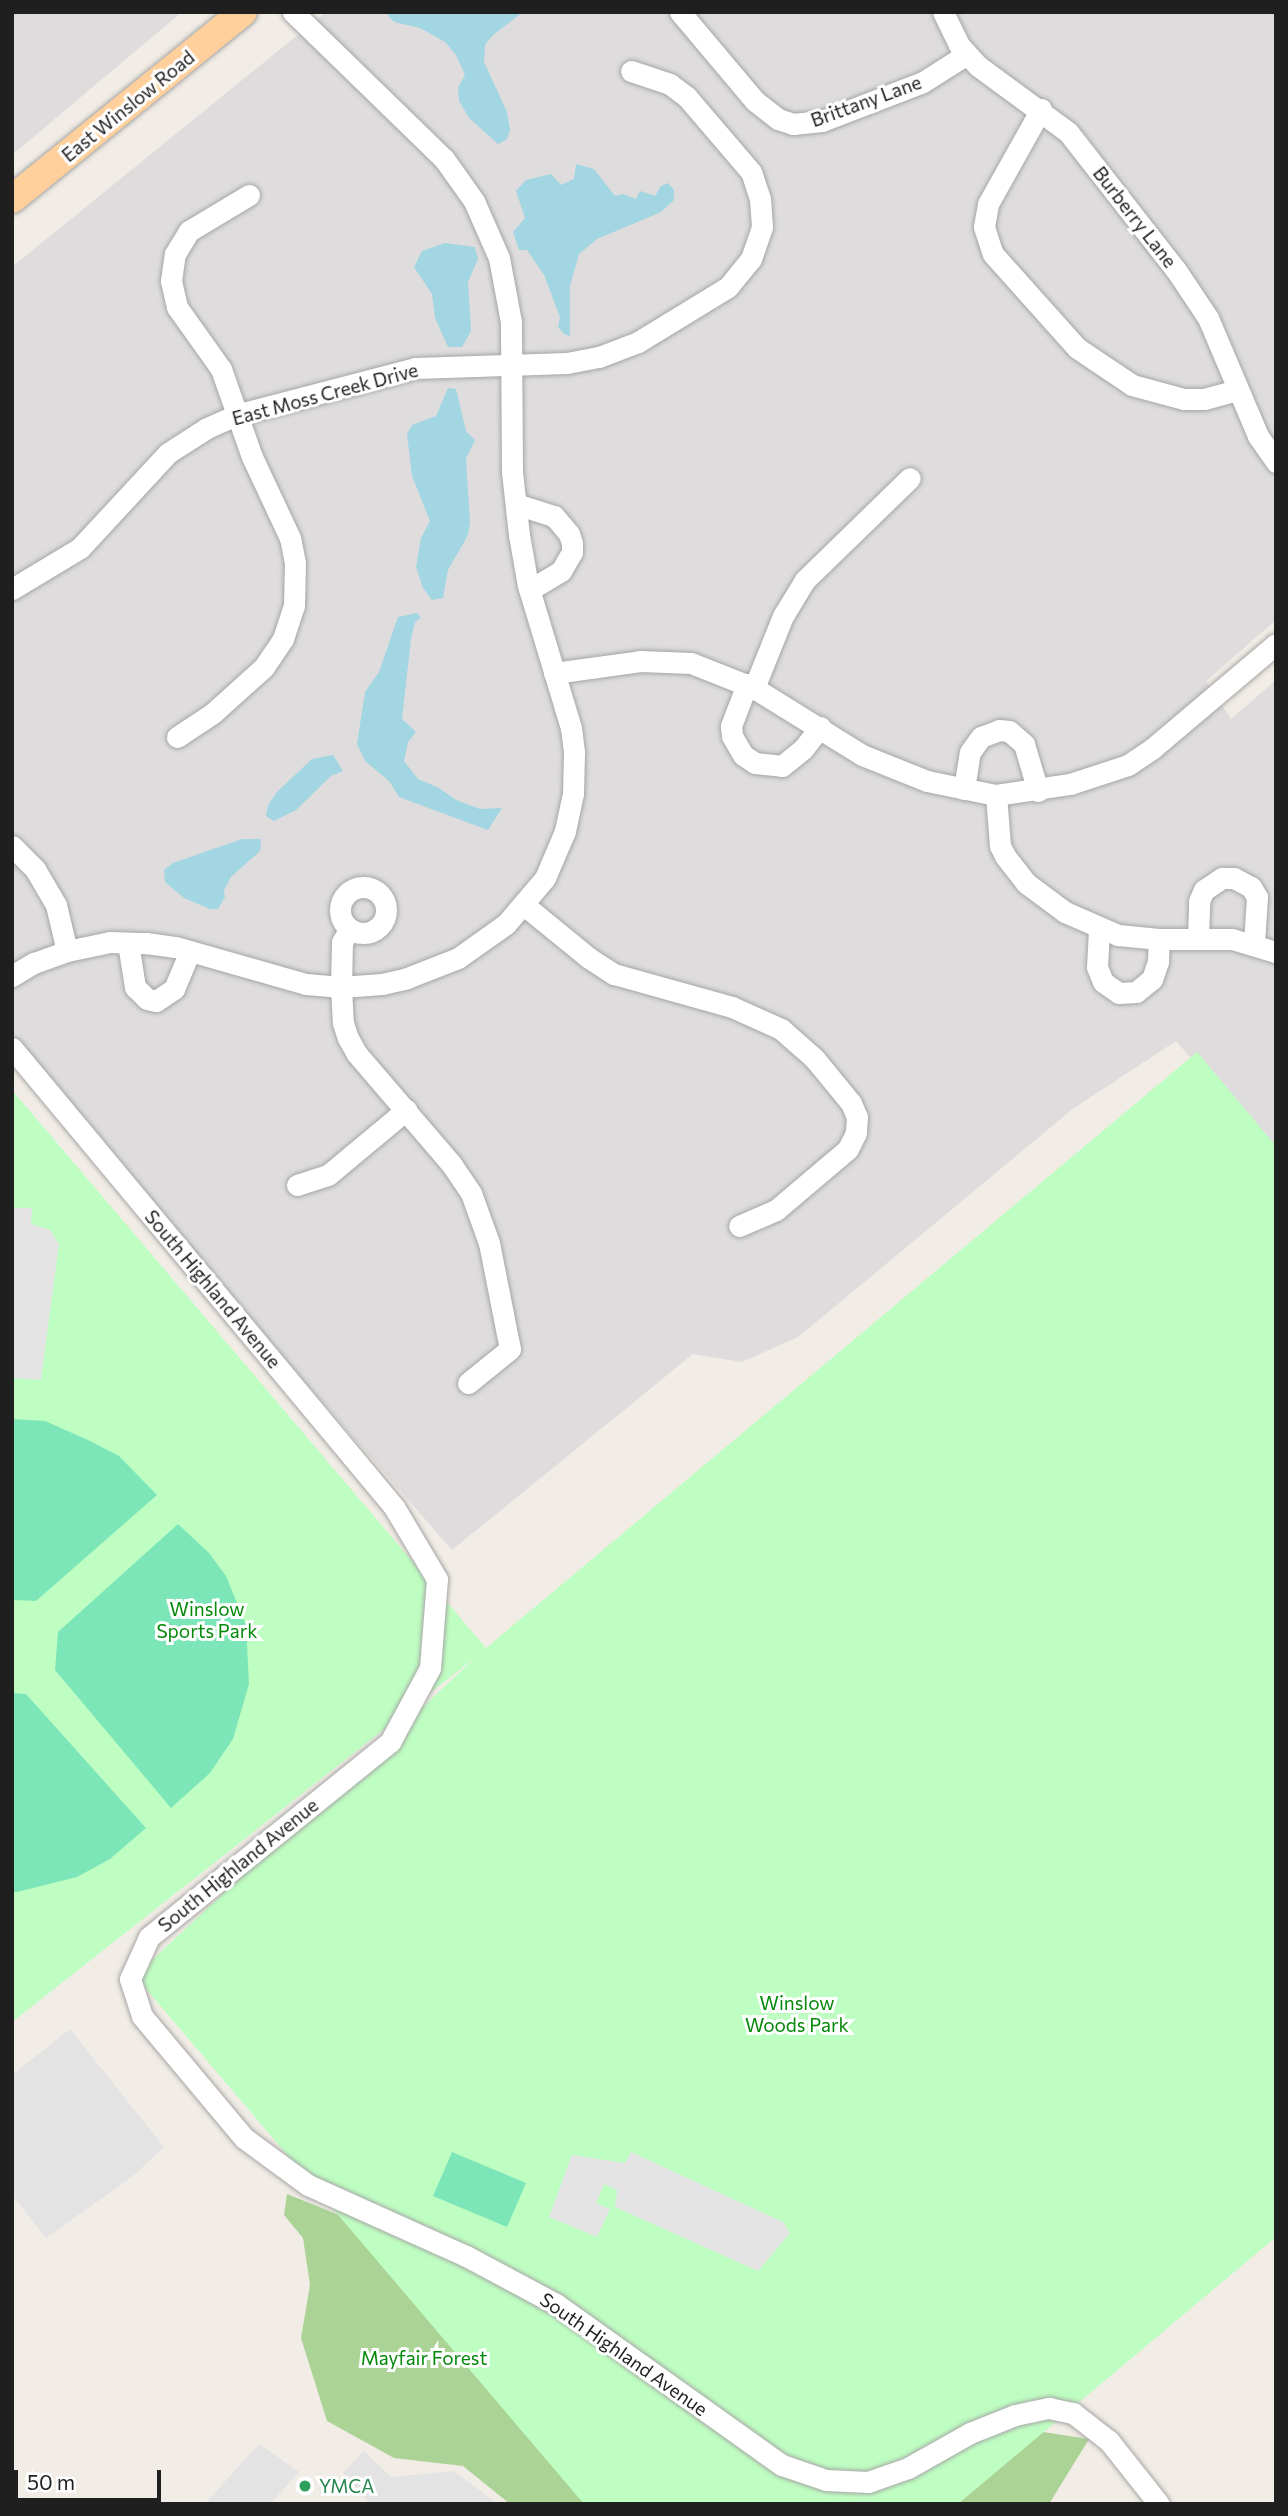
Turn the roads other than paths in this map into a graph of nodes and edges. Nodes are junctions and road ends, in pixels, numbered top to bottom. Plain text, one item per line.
1 (243, 12) edge
2 (293, 12) edge
3 (680, 12) edge
4 (943, 12) edge
5 (967, 54) junction
6 (631, 71) dead end
7 (1041, 110) junction
8 (249, 195) dead end
9 (12, 199) edge
10 (511, 366) junction
11 (1237, 390) junction
12 (236, 415) junction
13 (1276, 462) edge
14 (910, 478) dead end
15 (516, 504) junction
16 (12, 589) edge
17 (529, 590) junction
18 (1276, 644) edge
19 (554, 673) junction
20 (751, 686) junction
21 (820, 727) junction
22 (177, 737) dead end
23 (964, 789) junction
24 (1038, 791) junction
25 (996, 795) junction
26 (12, 846) edge
27 (524, 905) junction
28 (1100, 929) junction
29 (349, 930) dead end
30 (1198, 937) junction
31 (1159, 939) junction
32 (128, 943) junction
33 (1254, 944) junction
34 (67, 951) junction
35 (190, 951) junction
36 (1276, 952) edge
37 (12, 976) edge
38 (341, 987) junction
39 (12, 1048) edge
40 (406, 1110) junction
41 (297, 1185) dead end
42 (739, 1226) dead end
43 (468, 1383) dead end
44 (1159, 2504) edge

1 - 9 main road, East Winslow Road
2 - 10 street
3 - 5 street, Brittany Lane
4 - 5 street, Burberry Lane
5 - 7 street, Burberry Lane
6 - 10 street, East Moss Creek Drive
7 - 11 street, Burberry Lane
7 - 11 street
8 - 12 street
10 - 12 street, East Moss Creek Drive
10 - 15 street
11 - 13 street, Burberry Lane
12 - 16 street, East Moss Creek Drive
12 - 22 street
14 - 20 street
15 - 17 street
15 - 17 street
17 - 19 street
18 - 24 street
19 - 20 street
19 - 27 street
20 - 21 street
20 - 21 street
21 - 23 street
23 - 24 street
23 - 25 street
24 - 25 street
25 - 28 street
26 - 34 street
27 - 38 street
27 - 42 street
28 - 31 street
28 - 31 street
29 - 38 street
30 - 31 street
30 - 33 street
30 - 33 street
32 - 34 street
32 - 35 street
32 - 35 street
33 - 36 street
34 - 37 street
35 - 38 street
38 - 40 street
39 - 44 street, South Highland Avenue
40 - 41 street
40 - 43 street

